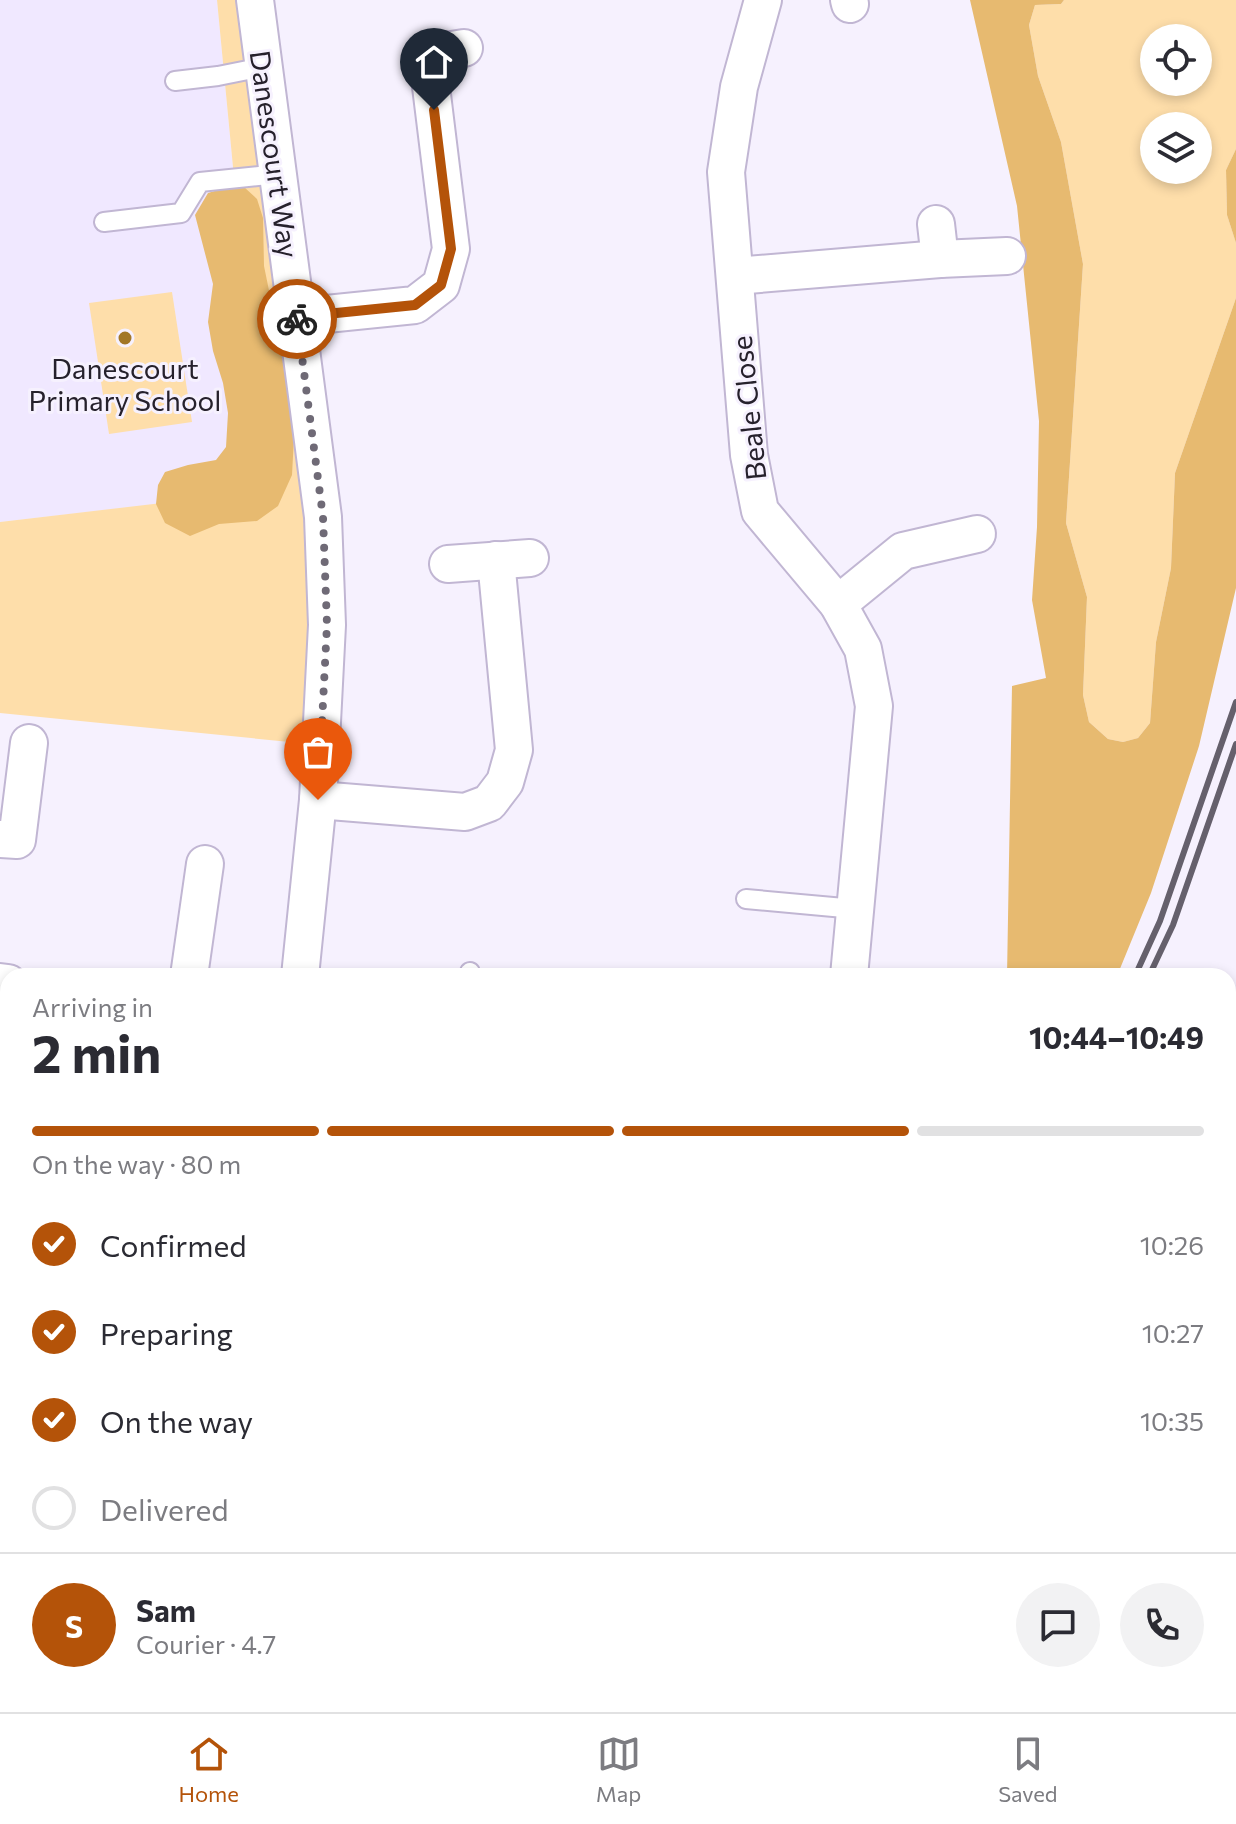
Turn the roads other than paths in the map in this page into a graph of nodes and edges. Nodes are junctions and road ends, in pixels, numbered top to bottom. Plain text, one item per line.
1 (255, 0) edge
2 (763, 0) edge
3 (464, 48) dead end
4 (263, 67) junction
5 (175, 81) dead end
6 (278, 174) junction
7 (104, 222) dead end
8 (1007, 256) dead end
9 (735, 276) junction
10 (297, 317) junction
11 (977, 534) dead end
12 (448, 564) dead end
13 (838, 604) junction
14 (29, 743) dead end
15 (318, 800) junction
16 (0, 839) edge
17 (205, 864) dead end
18 (746, 899) dead end
19 (855, 909) junction
20 (190, 968) edge
21 (301, 968) edge
22 (850, 968) edge

1 - 4 street, Danescourt Way
2 - 9 street, Beale Close
3 - 10 street
4 - 5 lane
4 - 6 street, Danescourt Way
6 - 7 lane
6 - 10 street, Danescourt Way
8 - 9 street
9 - 13 street, Beale Close
10 - 15 street, Danescourt Way
11 - 13 street
12 - 15 street
13 - 19 street, Beale Close
14 - 16 street
15 - 21 street, Danescourt Way
17 - 20 street
18 - 19 lane
19 - 22 street, Beale Close

